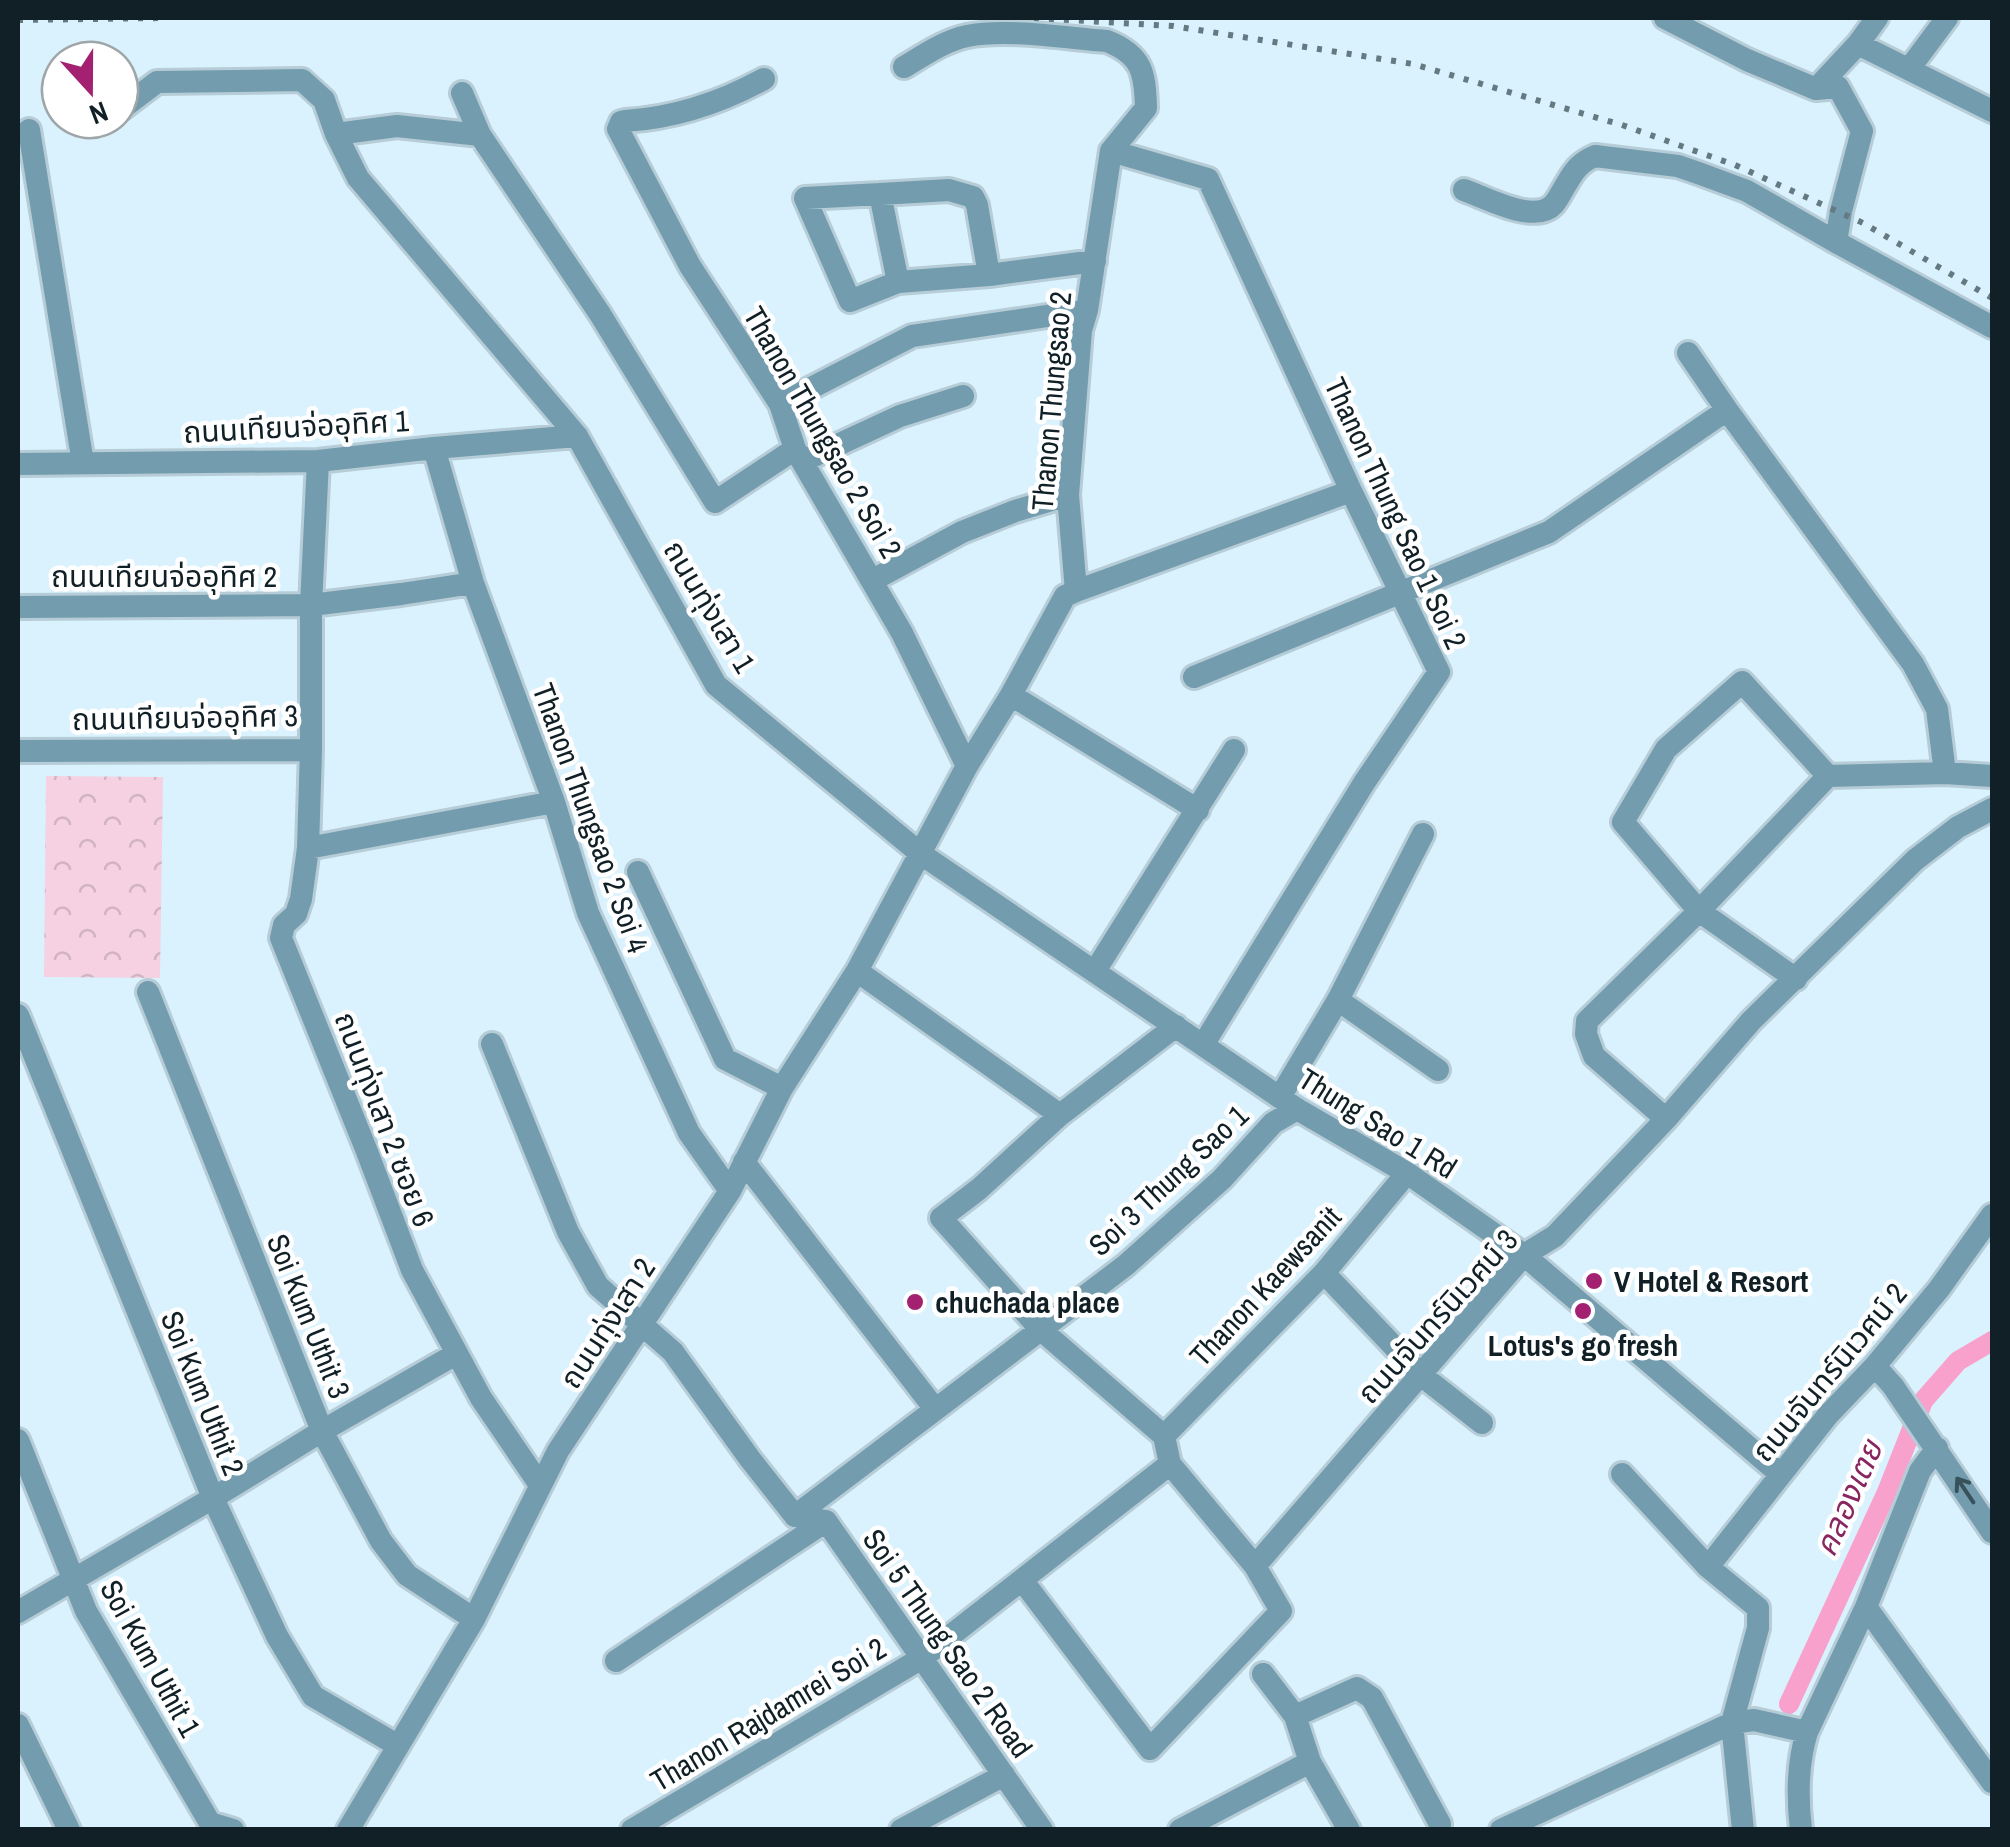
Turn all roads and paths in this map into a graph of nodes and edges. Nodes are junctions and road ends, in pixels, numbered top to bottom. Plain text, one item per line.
1 (1665, 18) edge
2 (1877, 18) edge
3 (1947, 18) edge
4 (1858, 44) junction
5 (904, 67) dead end
6 (1908, 70) junction
7 (764, 79) dead end
8 (1816, 89) junction
9 (462, 93) dead end
10 (140, 95) edge
11 (1992, 111) edge
12 (28, 130) dead end
13 (336, 134) junction
14 (480, 135) junction
15 (1111, 151) junction
16 (1464, 190) dead end
17 (880, 194) junction
18 (1836, 242) junction
19 (1095, 261) junction
20 (989, 275) junction
21 (898, 282) junction
22 (1088, 310) junction
23 (1992, 327) edge
24 (1688, 352) dead end
25 (963, 396) dead end
26 (780, 404) junction
27 (1727, 410) junction
28 (577, 436) junction
29 (434, 448) junction
30 (799, 455) junction
31 (318, 461) junction
32 (18, 464) edge
33 (83, 464) junction
34 (1351, 491) junction
35 (1068, 495) junction
36 (873, 580) junction
37 (473, 582) junction
38 (1076, 591) junction
39 (1400, 592) junction
40 (310, 605) junction
41 (18, 607) edge
42 (1194, 677) dead end
43 (1011, 695) junction
44 (311, 750) junction
45 (1234, 750) dead end
46 (18, 751) edge
47 (967, 766) junction
48 (1945, 773) junction
49 (1828, 776) junction
50 (1992, 776) edge
51 (554, 802) junction
52 (1992, 808) edge
53 (1198, 810) junction
54 (1423, 834) dead end
55 (308, 848) junction
56 (921, 854) junction
57 (638, 872) dead end
58 (1699, 911) junction
59 (856, 970) junction
60 (1095, 970) junction
61 (1796, 979) junction
62 (148, 992) dead end
63 (1338, 1000) junction
64 (18, 1015) edge
65 (1176, 1026) junction
66 (492, 1044) dead end
67 (1203, 1045) junction
68 (1438, 1070) dead end
69 (782, 1088) junction
70 (1289, 1103) junction
71 (1060, 1114) junction
72 (1666, 1120) junction
73 (744, 1162) junction
74 (1407, 1174) junction
75 (730, 1191) junction
76 (1992, 1215) edge
77 (1524, 1255) junction
78 (1324, 1273) junction
79 (641, 1326) junction
80 (1040, 1329) junction
81 (456, 1354) junction
82 (1875, 1366) junction
83 (1421, 1374) junction
84 (935, 1409) junction
85 (1482, 1422) dead end
86 (322, 1430) junction
87 (1164, 1436) junction
88 (18, 1440) edge
89 (1933, 1443) junction
90 (1170, 1464) junction
91 (1622, 1474) dead end
92 (1780, 1474) junction
93 (540, 1485) junction
94 (213, 1498) junction
95 (795, 1516) junction
96 (826, 1521) junction
97 (1992, 1532) edge
98 (1255, 1566) junction
99 (1708, 1567) junction
100 (74, 1578) junction
101 (1022, 1580) junction
102 (1866, 1607) junction
103 (18, 1612) edge
104 (474, 1619) junction
105 (922, 1658) junction
106 (616, 1661) dead end
107 (1263, 1674) dead end
108 (1296, 1716) junction
109 (1743, 1721) junction
110 (18, 1724) edge
111 (1800, 1730) junction
112 (397, 1745) junction
113 (1310, 1762) junction
114 (1004, 1774) junction
115 (1992, 1782) edge
116 (1440, 1824) dead end
117 (70, 1830) edge
118 (234, 1830) edge
119 (348, 1830) edge
120 (632, 1830) edge
121 (902, 1830) edge
122 (1042, 1830) edge
123 (1180, 1830) edge
124 (1349, 1830) edge
125 (1501, 1830) edge
126 (1743, 1830) edge
127 (1801, 1830) edge

1 - 8 street
2 - 4 street
3 - 6 street
4 - 6 street
4 - 8 street
5 - 15 street
6 - 11 street
7 - 26 street, Thanon Thungsao 2 Soi 2
8 - 18 street
9 - 14 street
10 - 13 street, ถนนทุ่งเสา 1
12 - 33 street
13 - 14 street
13 - 28 street, ถนนทุ่งเสา 1
14 - 30 street
15 - 19 street, Thanon Thungsao 2
15 - 34 street, Thanon Thung Sao 1 Soi 2
16 - 18 street
17 - 20 street
17 - 21 street
17 - 21 street
18 - 23 street
19 - 20 street
19 - 22 street, Thanon Thungsao 2
20 - 21 street
22 - 26 street
22 - 35 street, Thanon Thungsao 2
24 - 27 street
25 - 30 street
26 - 30 street, Thanon Thungsao 2 Soi 2
27 - 39 street
27 - 48 street
28 - 29 street, ถนนเทียนจ่ออุทิศ 1
28 - 56 street, ถนนทุ่งเสา 1
29 - 31 street, ถนนเทียนจ่ออุทิศ 1
29 - 37 street, Thanon Thungsao 2 Soi 4
30 - 36 street, Thanon Thungsao 2 Soi 2
31 - 33 street, ถนนเทียนจ่ออุทิศ 1
31 - 40 street, ถนนเทียนจ่ออุทิศ 3
32 - 33 street, ถนนเทียนจ่ออุทิศ 1
34 - 38 street
34 - 39 street, Thanon Thung Sao 1 Soi 2
35 - 36 street
35 - 38 street, Thanon Thungsao 2
36 - 47 street, Thanon Thungsao 2 Soi 2
37 - 40 street, ถนนเทียนจ่ออุทิศ 2
37 - 51 street, Thanon Thungsao 2 Soi 4
38 - 43 street
39 - 42 street
39 - 67 street, Thanon Thung Sao 1 Soi 2
40 - 41 street, ถนนเทียนจ่ออุทิศ 2
40 - 44 street, ถนนเทียนจ่ออุทิศ 3
43 - 47 street
43 - 53 street
44 - 46 street, ถนนเทียนจ่ออุทิศ 3
44 - 55 street, ถนนทุ่งเสา 2 ซอย 6
45 - 53 street
47 - 56 street
48 - 49 street
48 - 50 street
49 - 58 street
49 - 58 street
51 - 55 street
51 - 75 street, Thanon Thungsao 2 Soi 4
52 - 61 street, ถนนจันทร์นิเวศน์ 3
53 - 60 street
54 - 63 street
55 - 81 street, ถนนทุ่งเสา 2 ซอย 6
56 - 59 street, ถนนทุ่งเสา 2
56 - 60 street, Thung Sao 1 Rd
57 - 69 street
58 - 61 street
58 - 72 street
59 - 69 street, ถนนทุ่งเสา 2
59 - 71 street
60 - 65 street, Thung Sao 1 Rd
61 - 72 street, ถนนจันทร์นิเวศน์ 3
62 - 86 street, Soi Kum Uthit 3
63 - 68 street
63 - 70 street
64 - 94 street, Soi Kum Uthit 2
65 - 67 street, Thung Sao 1 Rd
65 - 71 street
66 - 79 street
67 - 70 street, Thung Sao 1 Rd
69 - 73 street, ถนนทุ่งเสา 2
70 - 74 street, Thung Sao 1 Rd
70 - 80 street, Soi 3 Thung Sao 1
71 - 80 street
72 - 77 street, ถนนจันทร์นิเวศน์ 3
73 - 75 street, ถนนทุ่งเสา 2
73 - 84 street
74 - 77 street, Thung Sao 1 Rd
74 - 78 street, Thanon Kaewsanit
75 - 79 street, ถนนทุ่งเสา 2
76 - 82 street, ถนนจันทร์นิเวศน์ 2
77 - 83 street, ถนนจันทร์นิเวศน์ 3
77 - 92 street, Thung Sao 1 Rd
78 - 83 street
78 - 87 street, Thanon Kaewsanit
79 - 93 street, ถนนทุ่งเสา 2
79 - 95 street
80 - 84 street, Soi 3 Thung Sao 1
80 - 87 street
81 - 86 street
81 - 93 street, ถนนทุ่งเสา 2 ซอย 6
82 - 89 street
82 - 92 street, ถนนจันทร์นิเวศน์ 2
83 - 85 street
83 - 98 street, ถนนจันทร์นิเวศน์ 3
84 - 95 street, Soi 3 Thung Sao 1
86 - 94 street
86 - 104 street, Soi Kum Uthit 3
87 - 90 street
88 - 100 street, Soi Kum Uthit 1
97 -> 89 street
89 - 102 street
90 - 98 street
90 - 101 street, Thanon Rajdamrei Soi 2
91 - 99 street
92 - 99 street, ถนนจันทร์นิเวศน์ 2
93 - 104 street, ถนนทุ่งเสา 2
94 - 100 street
94 - 112 street, Soi Kum Uthit 2
95 - 96 street, Soi 5 Thung Sao 2 Road
96 - 105 street, Soi 5 Thung Sao 2 Road
96 - 106 street
98 - 101 street
99 - 109 street
100 - 103 street
100 - 118 street, Soi Kum Uthit 1
101 - 105 street, Thanon Rajdamrei Soi 2
102 - 111 street
102 - 115 street
104 - 112 street, ถนนทุ่งเสา 2
105 - 114 street, Soi 5 Thung Sao 2 Road
105 - 120 street, Thanon Rajdamrei Soi 2
107 - 108 street
108 - 113 street
108 - 116 street
109 - 111 street
109 - 125 street
109 - 126 street
110 - 117 street
111 - 127 street
112 - 119 street, ถนนทุ่งเสา 2
113 - 123 street
113 - 124 street
114 - 121 street
114 - 122 street, Soi 5 Thung Sao 2 Road

